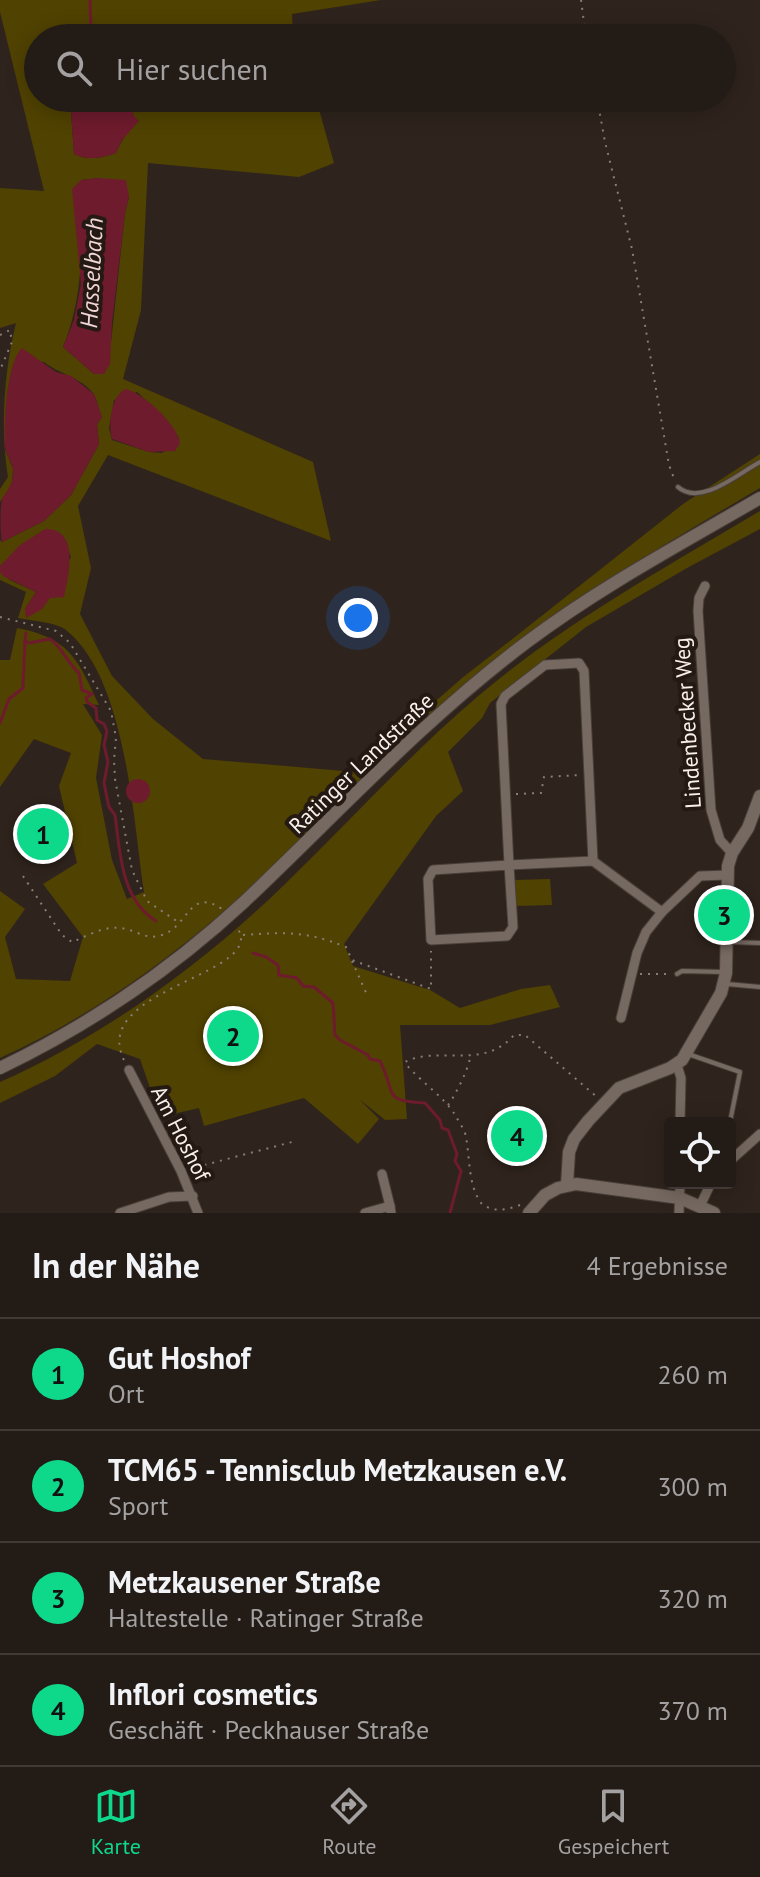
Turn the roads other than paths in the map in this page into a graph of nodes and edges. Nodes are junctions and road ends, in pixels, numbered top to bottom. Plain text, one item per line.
1 (760, 462) edge
2 (678, 487) road end
3 (760, 498) edge
4 (705, 586) dead end
5 (760, 796) edge
6 (732, 853) junction
7 (593, 861) junction
8 (509, 865) junction
9 (728, 875) junction
10 (662, 912) junction
11 (726, 942) junction
12 (760, 943) edge
13 (677, 974) road end
14 (725, 978) junction
15 (760, 987) edge
16 (621, 1018) dead end
17 (686, 1054) junction
18 (677, 1065) junction
19 (0, 1068) edge
20 (129, 1070) road end
21 (680, 1117) edge
22 (731, 1117) edge
23 (760, 1134) edge
24 (736, 1156) edge
25 (382, 1174) dead end
26 (567, 1185) junction
27 (680, 1189) edge
28 (708, 1189) edge
29 (193, 1196) junction
30 (680, 1198) junction
31 (700, 1206) junction
32 (390, 1209) edge
33 (530, 1211) edge
34 (120, 1213) edge
35 (198, 1213) edge
36 (365, 1213) edge
37 (679, 1213) edge
38 (714, 1213) edge

1 - 2 lane
3 - 19 main road, Ratinger Landstraße, bridge
4 - 6 street, Lindenbecker Weg
5 - 6 main road
6 - 9 main road
7 - 8 street
7 - 8 street
7 - 10 street
8 - 8 street
9 - 10 street
9 - 11 main road
10 - 16 street
11 - 12 lane
11 - 14 main road
13 - 14 lane
14 - 15 lane
14 - 17 main road
17 - 18 main road
17 - 22 lane
18 - 21 street
18 - 26 main road
20 - 29 street, Am Hoshof
23 - 24 street
25 - 32 street
26 - 30 main road
26 - 33 main road
27 - 30 street
28 - 31 street
29 - 34 street
29 - 35 street, Am Hoshof
30 - 31 main road
30 - 37 street
31 - 38 main road
32 - 36 street

